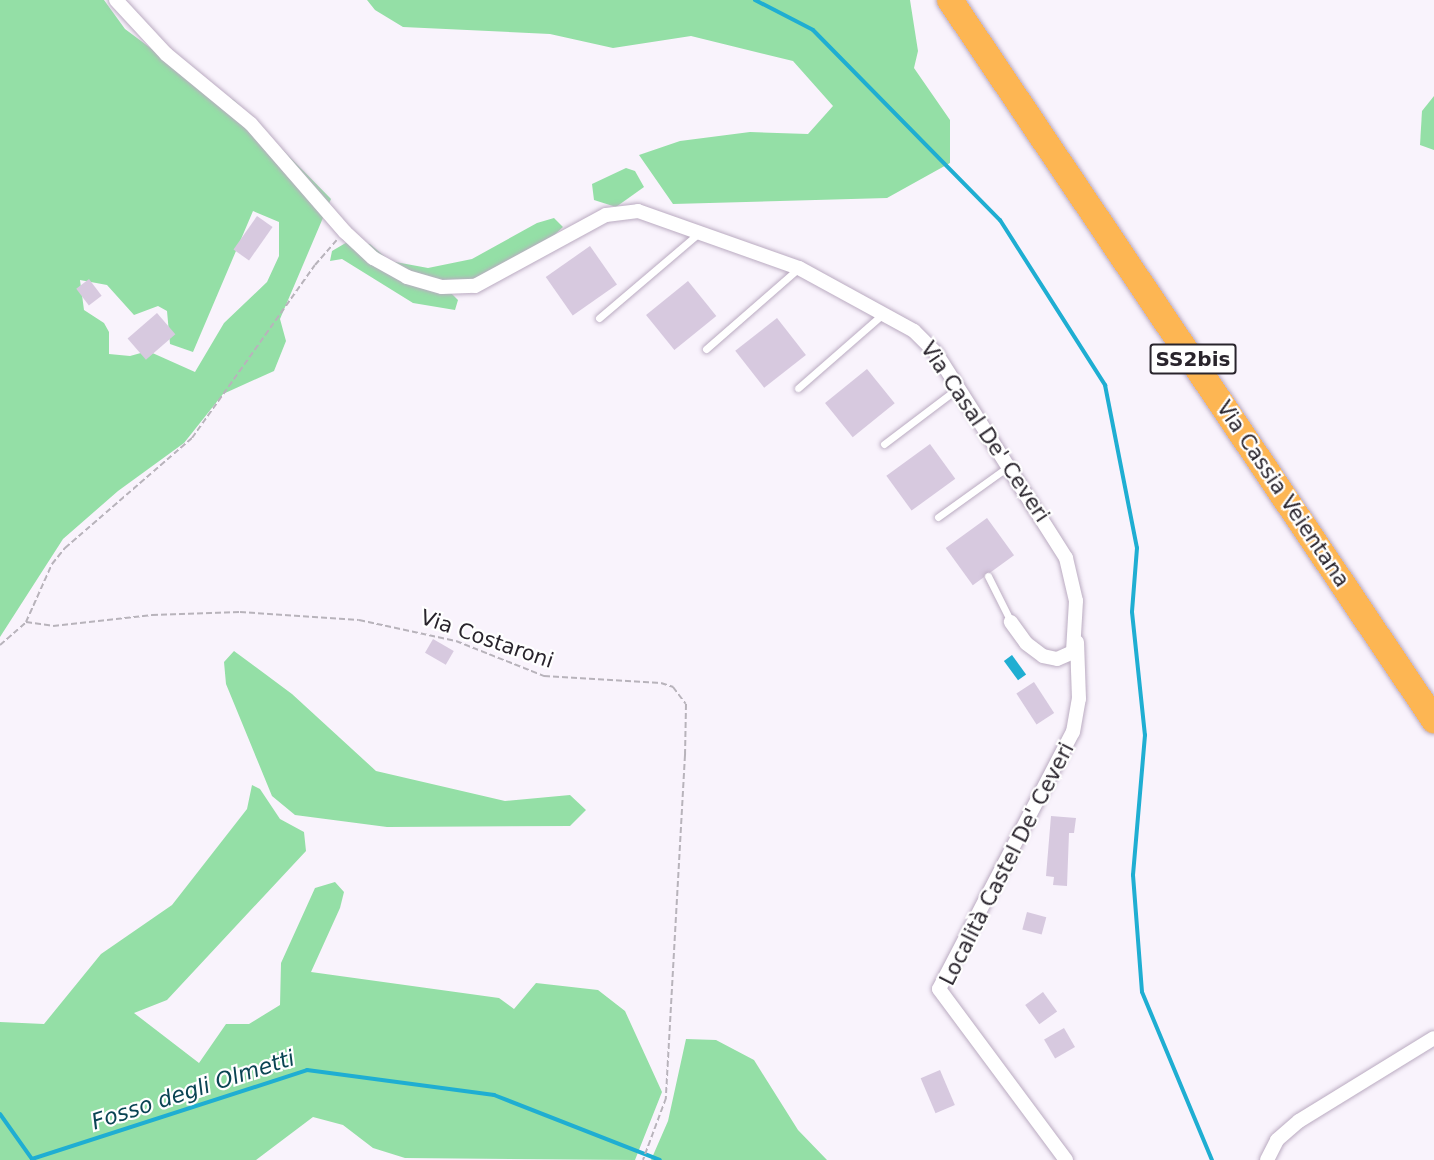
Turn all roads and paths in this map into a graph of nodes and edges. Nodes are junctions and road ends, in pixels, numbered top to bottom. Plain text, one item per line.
1 (116, 0) edge
2 (950, 0) edge
3 (969, 0) edge
4 (345, 232) junction
5 (699, 233) junction
6 (799, 268) junction
7 (884, 313) junction
8 (599, 318) dead end
9 (706, 349) dead end
10 (798, 388) dead end
11 (958, 388) junction
12 (884, 444) dead end
13 (1009, 465) junction
14 (938, 517) dead end
15 (988, 576) dead end
16 (1076, 601) junction
17 (26, 622) junction
18 (1011, 622) joint
19 (0, 645) edge
20 (1434, 691) edge
21 (1434, 720) edge
22 (1434, 1038) edge
23 (643, 1160) edge
24 (1066, 1160) edge
25 (1267, 1160) edge

1 - 4 street, Via Casal De' Ceveri
2 - 21 highway, Via Cassia Veientana / SS2bis
3 - 20 highway, Via Cassia Veientana / SS2bis
4 - 5 street, Via Casal De' Ceveri
4 - 17 path
5 - 6 street, Via Casal De' Ceveri
5 - 8 lane
6 - 7 street, Via Casal De' Ceveri
6 - 9 lane
7 - 10 lane
7 - 11 street, Via Casal De' Ceveri
11 - 12 lane
11 - 13 street, Via Casal De' Ceveri
13 - 14 lane
13 - 16 street, Via Casal De' Ceveri
15 - 18 lane
16 - 18 street, Via Casal De' Ceveri
16 - 24 street, Località Castel De' Ceveri
17 - 19 path
17 - 23 path, Via Costaroni
22 - 25 street

